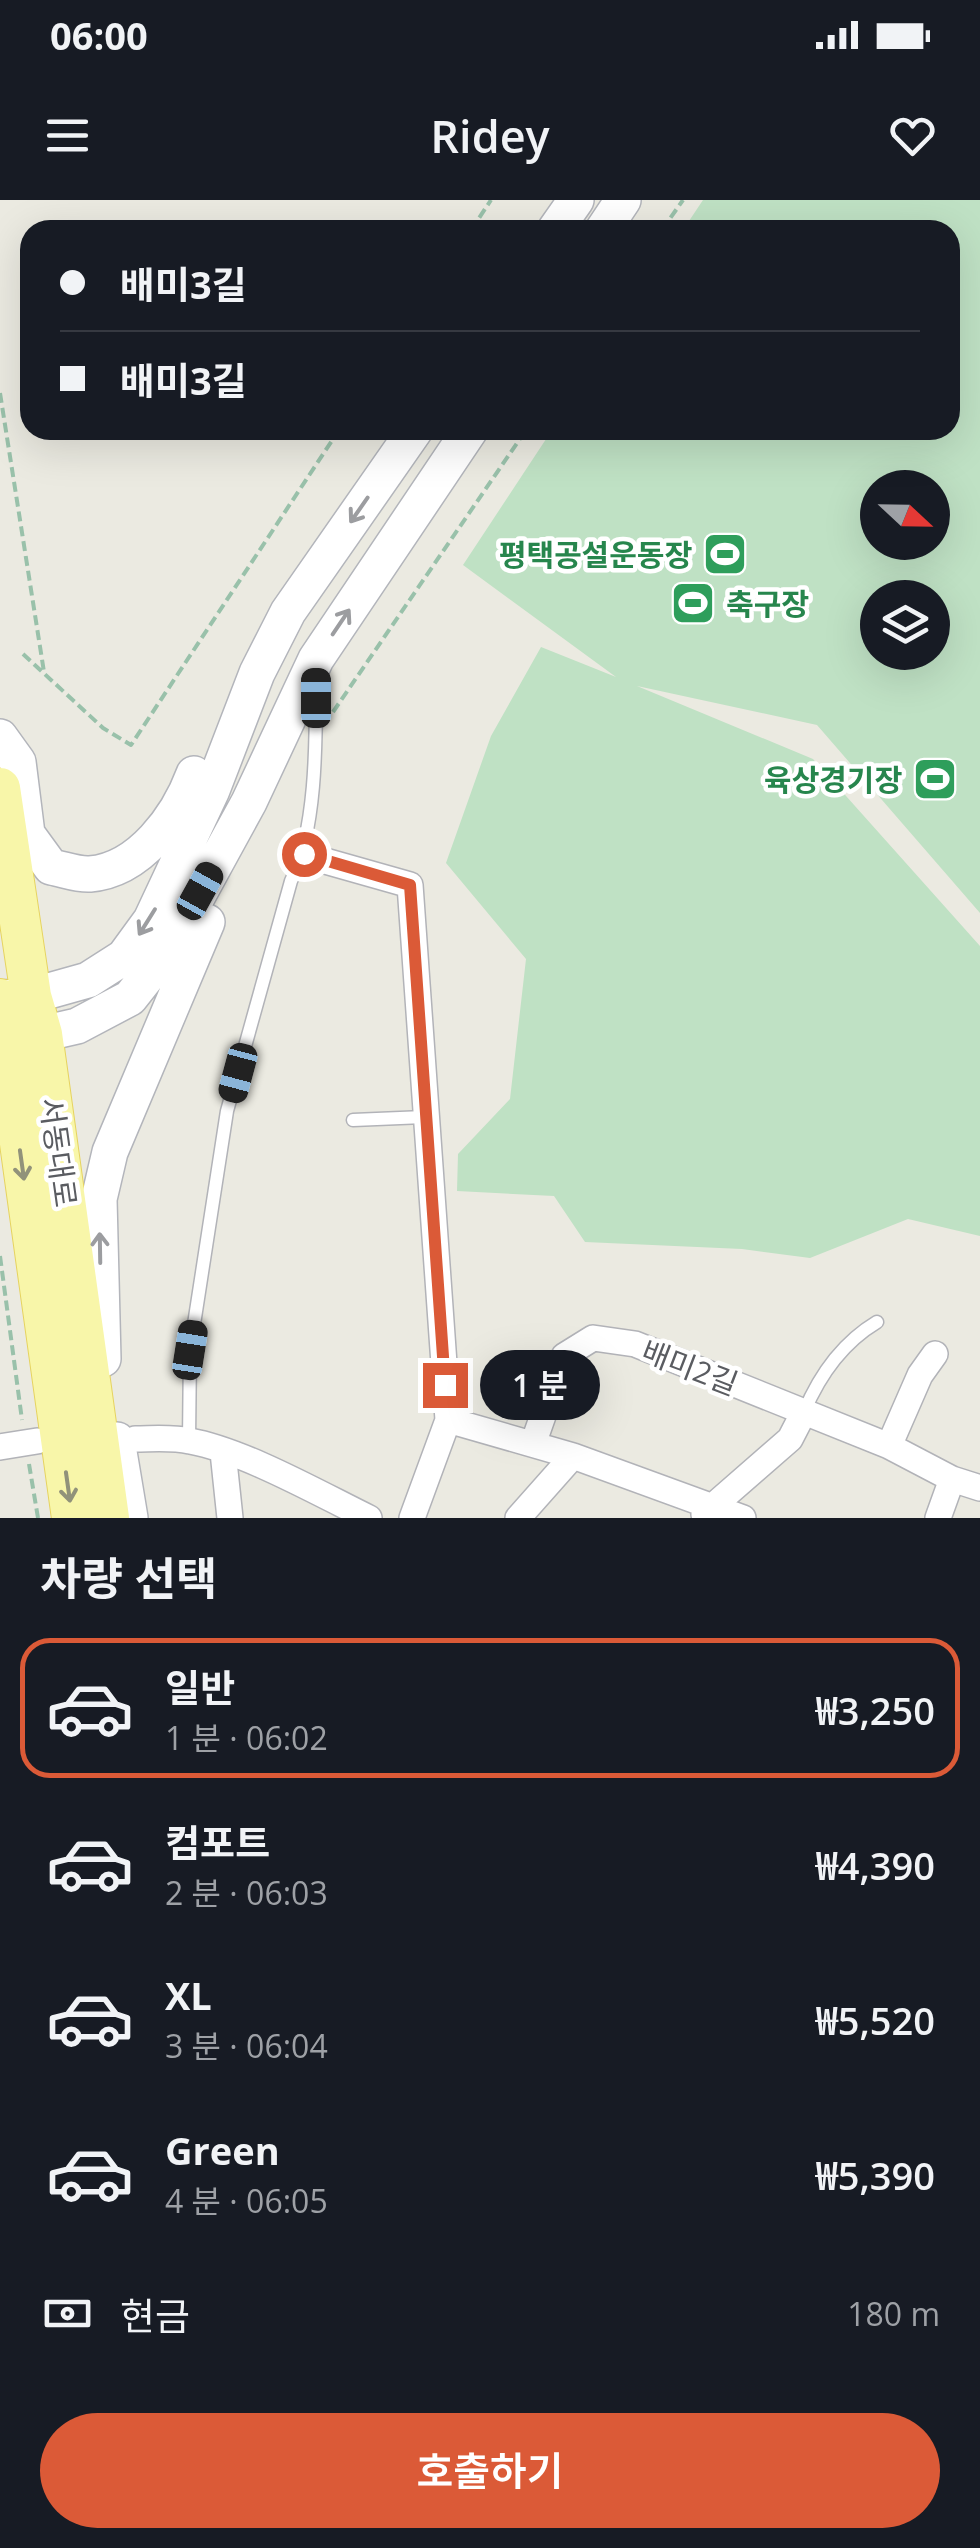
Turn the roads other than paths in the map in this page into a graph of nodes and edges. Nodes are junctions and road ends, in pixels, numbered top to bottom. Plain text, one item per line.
1 (408, 440) edge
2 (463, 440) edge
3 (316, 659) junction
4 (256, 673) junction
5 (0, 737) edge
6 (0, 788) edge
7 (249, 802) junction
8 (304, 854) junction
9 (10, 998) edge
10 (24, 1038) junction
11 (424, 1117) junction
12 (353, 1120) dead end
13 (877, 1322) dead end
14 (935, 1354) dead end
15 (804, 1412) junction
16 (448, 1420) junction
17 (135, 1439) dead end
18 (189, 1440) junction
19 (533, 1444) junction
20 (889, 1446) junction
21 (222, 1452) junction
22 (573, 1456) junction
23 (952, 1479) junction
24 (980, 1488) edge
25 (706, 1513) edge
26 (72, 1518) edge
27 (108, 1518) edge
28 (130, 1518) edge
29 (230, 1518) edge
30 (369, 1518) edge
31 (412, 1518) edge
32 (518, 1518) edge
33 (743, 1518) edge
34 (938, 1518) edge

1 -> 4 main road
3 -> 2 main road
3 - 7 main road
3 - 8 lane
4 - 5 main road
4 -> 9 main road
6 - 9 main road, 서동대로
7 - 10 main road
28 -> 7 main road
8 - 11 street
8 - 18 lane
9 - 10 main road, 서동대로
10 -> 26 main road, 서동대로
10 - 27 main road, 서동대로
11 - 12 lane
11 - 16 street
13 - 15 lane
14 - 20 street
15 - 19 street, 배미2길
15 - 20 street, 배미2길
15 - 25 street
16 - 19 street
16 - 31 street
17 - 18 street
18 - 21 street
19 - 22 street
20 - 23 street, 배미2길
21 - 29 street
21 - 30 street
22 - 25 street
22 - 32 street
23 - 24 street, 배미2길
23 - 34 street
25 - 33 street

